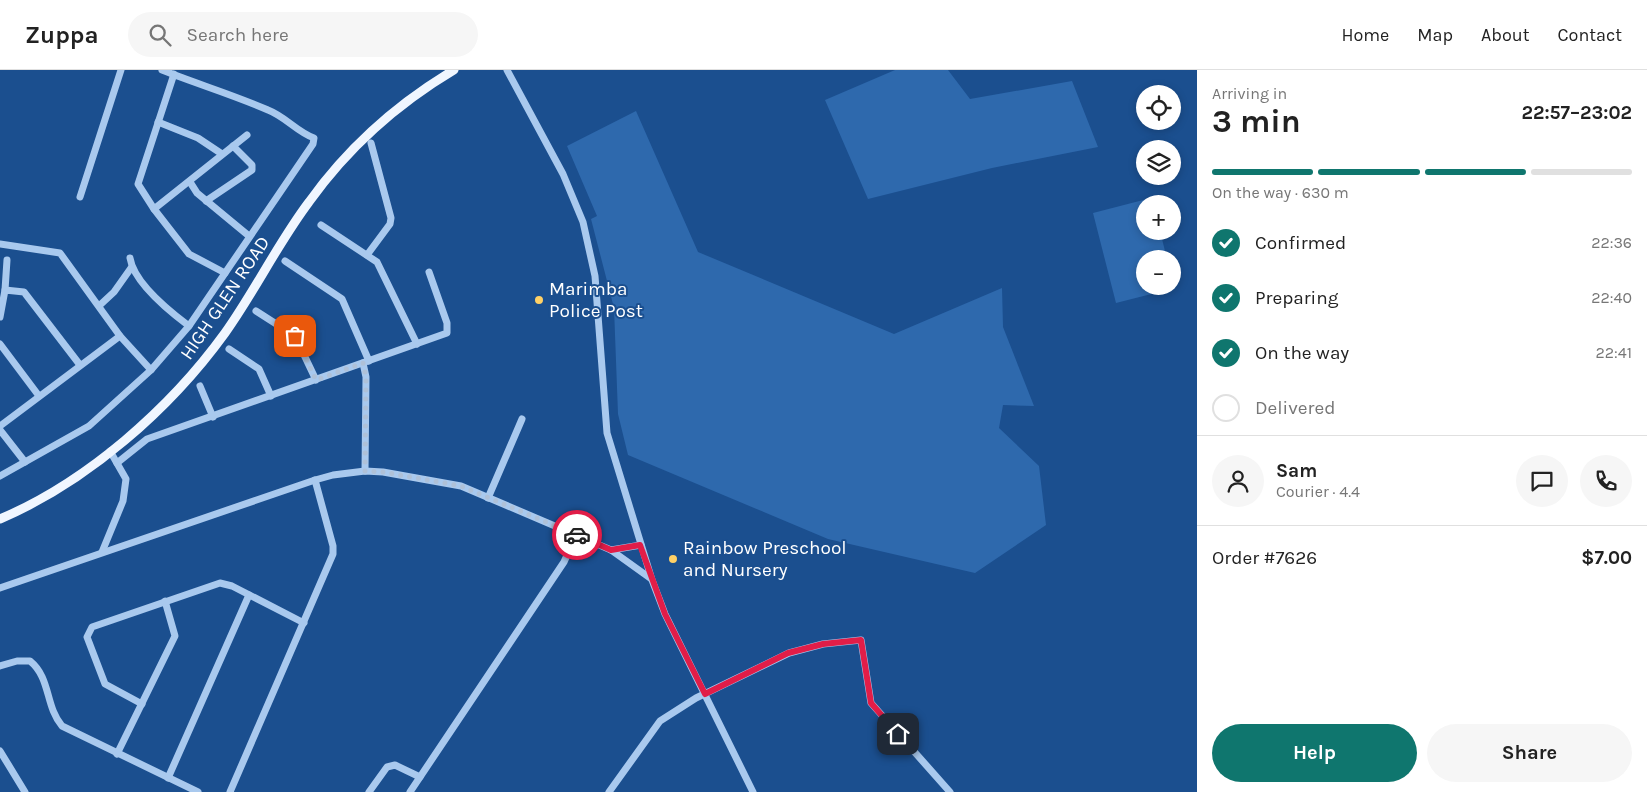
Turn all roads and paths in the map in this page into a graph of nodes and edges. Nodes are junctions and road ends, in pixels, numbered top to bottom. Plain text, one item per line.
1 (121, 70) edge
2 (162, 70) edge
3 (454, 70) edge
4 (506, 70) edge
5 (174, 74) junction
6 (158, 122) junction
7 (248, 135) dead end
8 (371, 144) dead end
9 (233, 146) junction
10 (222, 154) junction
11 (190, 182) junction
12 (80, 197) dead end
13 (206, 201) junction
14 (154, 209) junction
15 (321, 225) dead end
16 (250, 236) junction
17 (0, 244) edge
18 (367, 255) junction
19 (130, 258) dead end
20 (7, 260) dead end
21 (285, 261) dead end
22 (131, 268) junction
23 (429, 272) dead end
24 (224, 273) junction
25 (5, 290) junction
26 (1, 299) edge
27 (100, 306) junction
28 (256, 312) dead end
29 (0, 318) edge
30 (189, 326) junction
31 (120, 336) junction
32 (0, 344) edge
33 (417, 344) junction
34 (229, 349) dead end
35 (366, 362) junction
36 (80, 365) junction
37 (151, 370) junction
38 (316, 380) junction
39 (200, 386) dead end
40 (39, 396) junction
41 (271, 396) junction
42 (213, 417) junction
43 (522, 419) dead end
44 (0, 426) edge
45 (0, 430) edge
46 (110, 452) junction
47 (25, 462) junction
48 (117, 462) junction
49 (365, 471) junction
50 (0, 476) edge
51 (315, 480) junction
52 (488, 498) junction
53 (0, 519) edge
54 (576, 535) junction
55 (640, 545) junction
56 (611, 550) junction
57 (102, 552) junction
58 (652, 580) junction
59 (0, 588) edge
60 (249, 595) junction
61 (165, 601) junction
62 (304, 623) junction
63 (0, 666) edge
64 (705, 694) junction
65 (142, 704) junction
66 (0, 751) edge
67 (117, 754) junction
68 (420, 777) junction
69 (168, 778) junction
70 (25, 792) edge
71 (198, 792) edge
72 (230, 792) edge
73 (369, 792) edge
74 (410, 792) edge
75 (609, 792) edge
76 (753, 792) edge
77 (950, 792) edge

1 - 12 street
2 - 5 street
3 - 46 main road, HIGH GLEN ROAD
4 - 55 street
5 - 6 street
5 - 16 street
6 - 10 street
6 - 14 street
7 - 9 street
8 - 18 street
9 - 10 street
9 - 13 street
10 - 11 street
11 - 13 street
11 - 14 street
13 - 16 street
14 - 24 street
15 - 18 street
16 - 24 street
17 - 27 street
18 - 33 street
19 - 22 street
20 - 25 street
21 - 35 street
22 - 27 street
22 - 30 street
23 - 33 street
24 - 30 street
25 - 26 street
25 - 36 street
26 - 29 street
27 - 31 street
28 - 38 street
30 - 37 street
31 - 36 street
31 - 37 street
32 - 40 street
33 - 35 street
34 - 41 street
35 - 38 street
35 - 49 street
36 - 40 street
37 - 47 street
38 - 41 street
39 - 42 street
40 - 44 street
41 - 42 street
42 - 48 street
43 - 52 street
45 - 47 street
46 - 48 street
46 - 53 main road, HIGH GLEN ROAD
47 - 50 street
48 - 57 street
49 - 51 street
49 - 52 street
51 - 57 street
51 - 62 street
52 - 54 street
54 - 56 street
54 - 68 street
55 - 56 street
55 - 58 street
56 - 58 street
57 - 59 street
58 - 64 street
60 - 61 street
60 - 62 street
60 - 69 street
61 - 65 street
61 - 65 street
62 - 72 street
63 - 67 street
64 - 75 street
64 - 76 street
64 - 77 street
65 - 67 street
66 - 70 street
67 - 69 street
68 - 73 street
68 - 74 street
69 - 71 street

